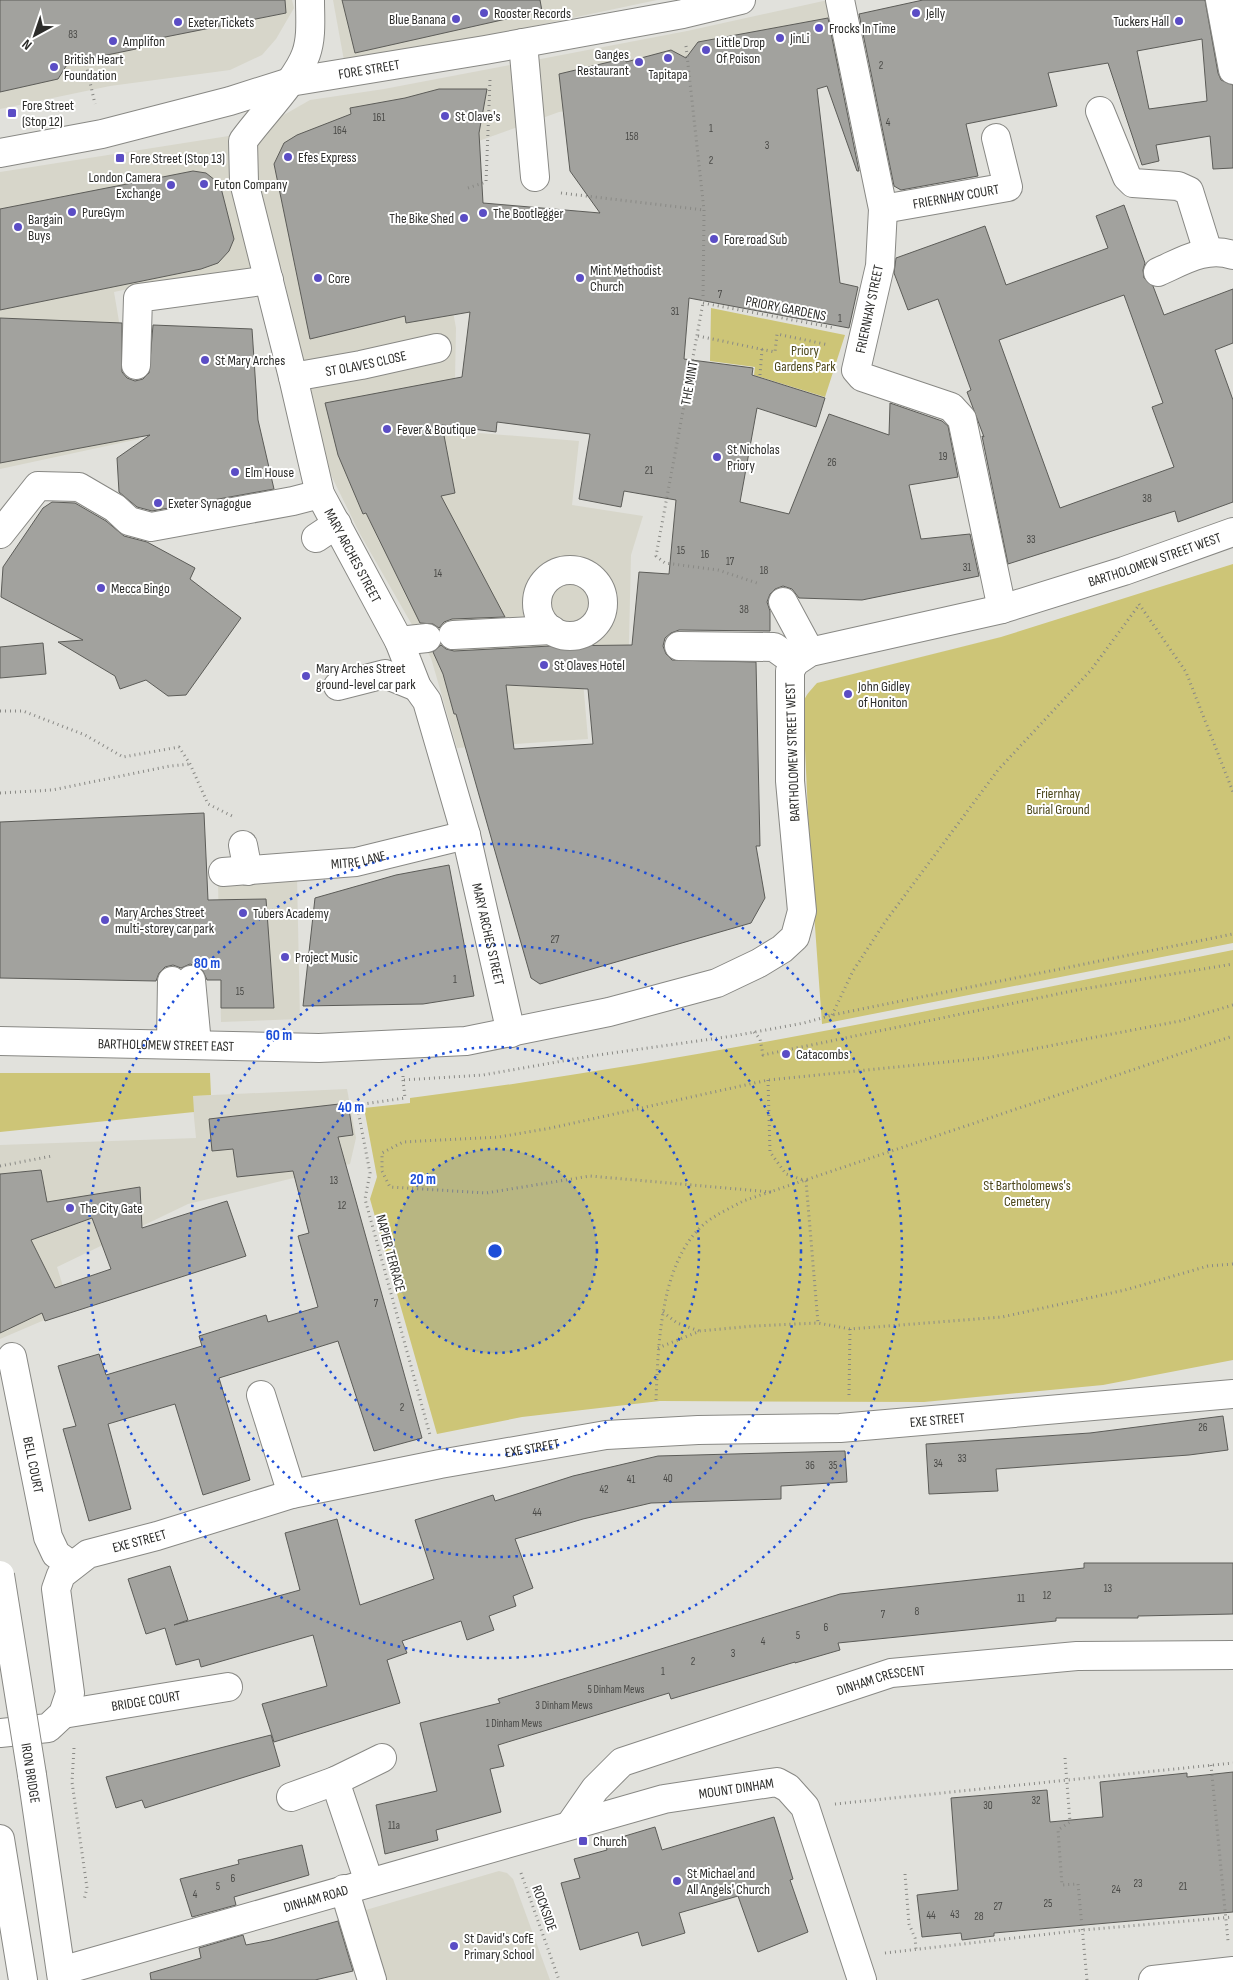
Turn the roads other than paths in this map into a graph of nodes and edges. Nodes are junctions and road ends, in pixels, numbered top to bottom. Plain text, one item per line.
1 (310, 0) edge
2 (741, 0) edge
3 (840, 0) edge
4 (1220, 0) edge
5 (523, 43) junction
6 (1233, 70) edge
7 (290, 82) junction
8 (1100, 111) dead end
9 (996, 138) dead end
10 (0, 153) edge
11 (535, 177) road end
12 (883, 209) junction
13 (1221, 254) edge
14 (1158, 272) dead end
15 (269, 280) junction
16 (437, 348) dead end
17 (136, 365) dead end
18 (293, 377) junction
19 (320, 494) junction
20 (1233, 532) edge
21 (0, 534) edge
22 (783, 602) road end
23 (1002, 609) junction
24 (552, 630) dead end
25 (453, 635) dead end
26 (427, 638) dead end
27 (400, 641) junction
28 (679, 646) dead end
29 (803, 657) junction
30 (338, 686) dead end
31 (416, 688) junction
32 (466, 835) junction
33 (238, 863) road end
34 (181, 981) dead end
35 (511, 1032) junction
36 (0, 1041) edge
37 (184, 1043) junction
38 (12, 1357) dead end
39 (1233, 1394) edge
40 (261, 1395) dead end
41 (292, 1494) junction
42 (71, 1565) junction
43 (0, 1575) edge
44 (1233, 1655) edge
45 (228, 1687) dead end
46 (63, 1714) junction
47 (0, 1733) edge
48 (382, 1758) dead end
49 (335, 1781) junction
50 (291, 1797) dead end
51 (570, 1825) junction
52 (0, 1839) edge
53 (357, 1885) junction
54 (858, 1968) edge
55 (1232, 1971) edge
56 (62, 1975) edge
57 (23, 1980) edge
58 (372, 1980) edge
59 (1153, 1980) edge

1 - 7 street, MARY ARCHES STREET
2 - 5 street, FORE STREET
3 - 12 street, FRIERNHAY STREET
4 - 6 street
5 - 7 street, FORE STREET
5 - 11 street
7 - 10 street, FORE STREET
7 - 15 street, MARY ARCHES STREET
8 - 13 street
9 - 12 street, FRIERNHAY COURT
12 - 23 street, FRIERNHAY STREET
13 - 14 street
15 - 17 street
15 - 18 street, MARY ARCHES STREET
16 - 18 street, ST OLAVES CLOSE
18 - 19 street, MARY ARCHES STREET
19 - 21 street
19 - 27 street, MARY ARCHES STREET
20 - 23 street, BARTHOLOMEW STREET WEST
22 - 29 street
23 - 29 street, BARTHOLOMEW STREET WEST
24 - 25 street
26 - 27 street
27 - 31 street, MARY ARCHES STREET
28 - 29 street
29 - 35 street, BARTHOLOMEW STREET WEST
30 - 31 street
31 - 32 street, MARY ARCHES STREET
32 - 33 street, MITRE LANE
32 - 35 street, MARY ARCHES STREET
34 - 37 street
35 - 37 street, BARTHOLOMEW STREET EAST
36 - 37 street, BARTHOLOMEW STREET EAST
38 - 42 street, BELL COURT
39 - 41 street, EXE STREET
40 - 41 street
41 - 42 street, EXE STREET
42 - 46 street, EXE STREET
43 - 56 street, IRON BRIDGE, bridge
44 - 51 street, DINHAM CRESCENT
45 - 46 street, BRIDGE COURT
46 - 47 street
48 - 49 street
49 - 50 street
49 - 53 street
51 - 53 street, DINHAM ROAD
51 - 54 street, MOUNT DINHAM
52 - 57 street
53 - 56 street, DINHAM ROAD
53 - 58 street
55 - 59 street

